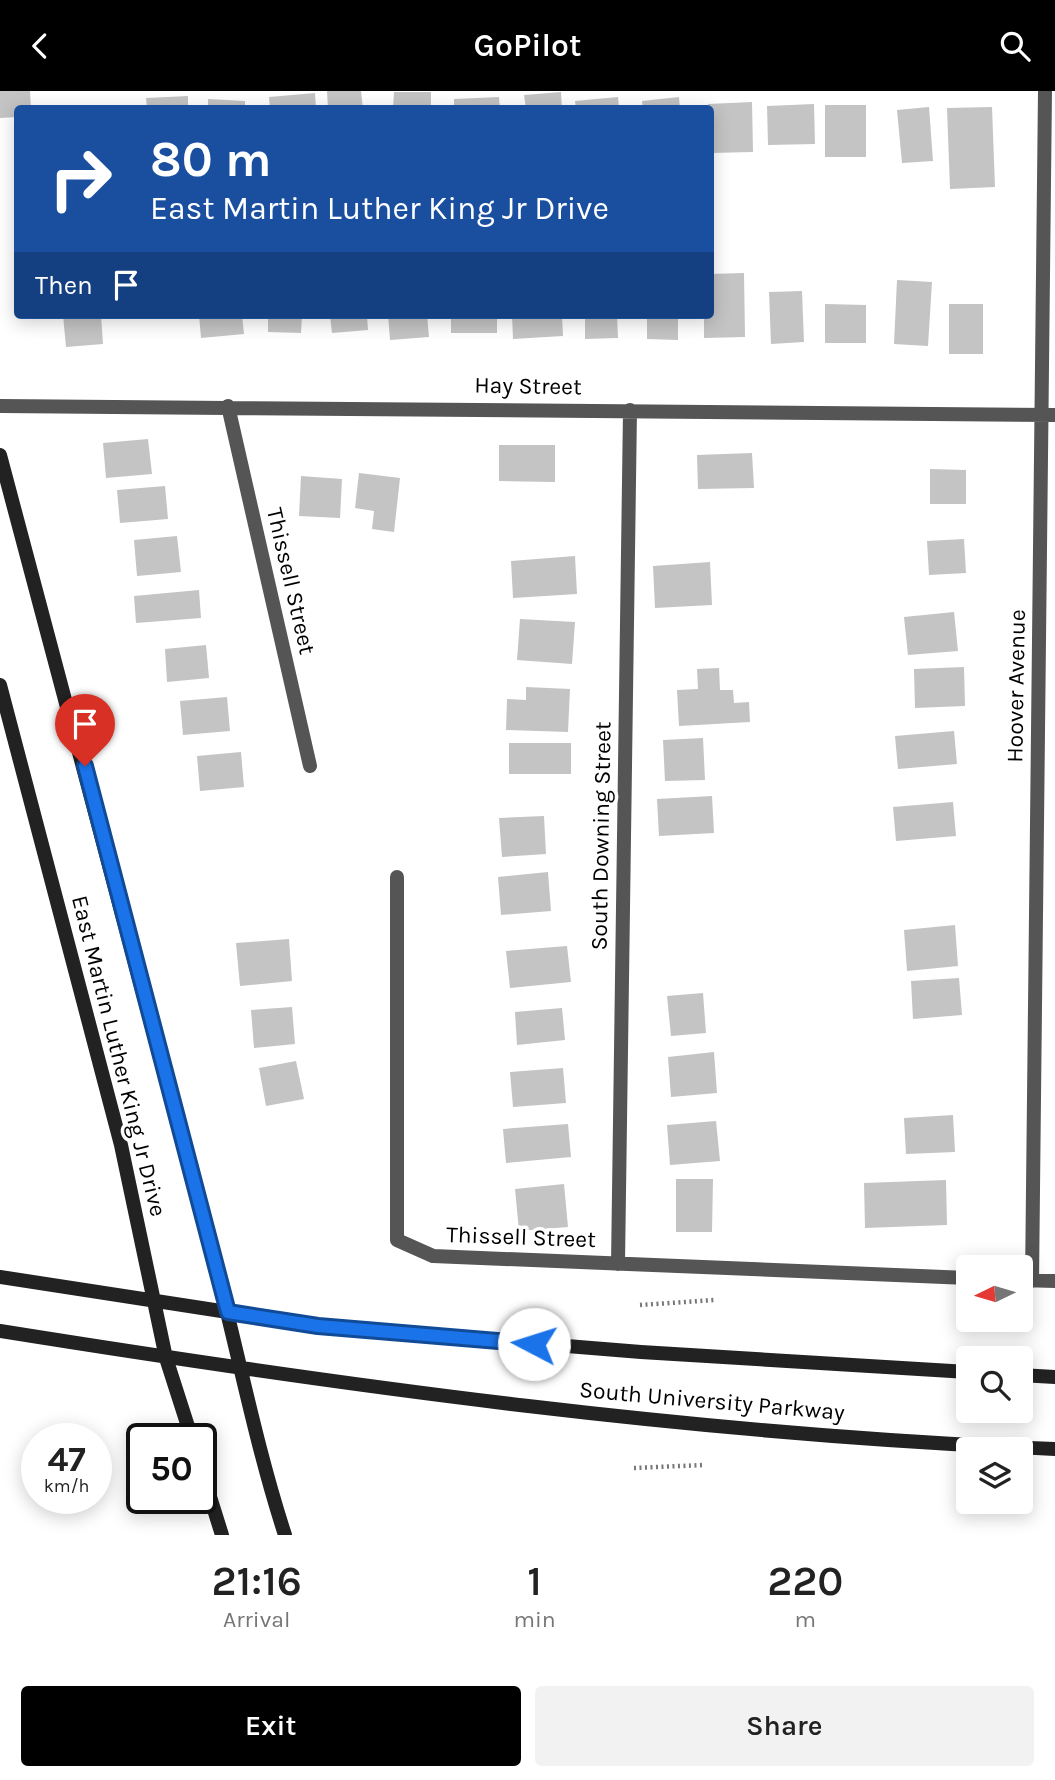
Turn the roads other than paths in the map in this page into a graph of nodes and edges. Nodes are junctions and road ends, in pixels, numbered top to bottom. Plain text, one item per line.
1 (1045, 91) edge
2 (0, 406) edge
3 (228, 406) junction
4 (630, 410) junction
5 (1048, 415) edge
6 (0, 455) edge
7 (0, 685) edge
8 (310, 766) dead end
9 (397, 877) dead end
10 (1027, 1255) edge
11 (618, 1264) junction
12 (0, 1277) edge
13 (956, 1278) edge
14 (1033, 1281) edge
15 (1055, 1281) edge
16 (152, 1300) junction
17 (228, 1312) junction
18 (0, 1331) edge
19 (166, 1358) junction
20 (242, 1370) junction
21 (956, 1371) edge
22 (1033, 1376) edge
23 (1055, 1377) edge
24 (187, 1423) edge
25 (1055, 1449) edge
26 (215, 1514) edge
27 (222, 1535) edge
28 (285, 1535) edge

1 - 5 street, Hoover Avenue
2 - 3 street, Hay Street
3 - 4 street, Hay Street
3 - 8 street, Thissell Street
4 - 5 street, Hay Street
4 - 11 street, South Downing Street
5 - 10 street, Hoover Avenue
6 - 17 main road, East Martin Luther King Jr Drive
7 - 16 main road, East Martin Luther King Jr Drive
9 - 11 street, Thissell Street
11 - 13 street, Thissell Street
12 - 16 main road, South University Parkway
14 - 15 street
16 - 17 main road, South University Parkway
16 - 19 main road, East Martin Luther King Jr Drive
17 - 20 main road, East Martin Luther King Jr Drive
17 - 21 main road, South University Parkway
18 - 19 main road, South University Parkway
19 - 20 main road, South University Parkway
19 - 24 main road, East Martin Luther King Jr Drive
20 - 25 main road, South University Parkway
20 - 28 main road, East Martin Luther King Jr Drive
22 - 23 main road
26 - 27 main road

